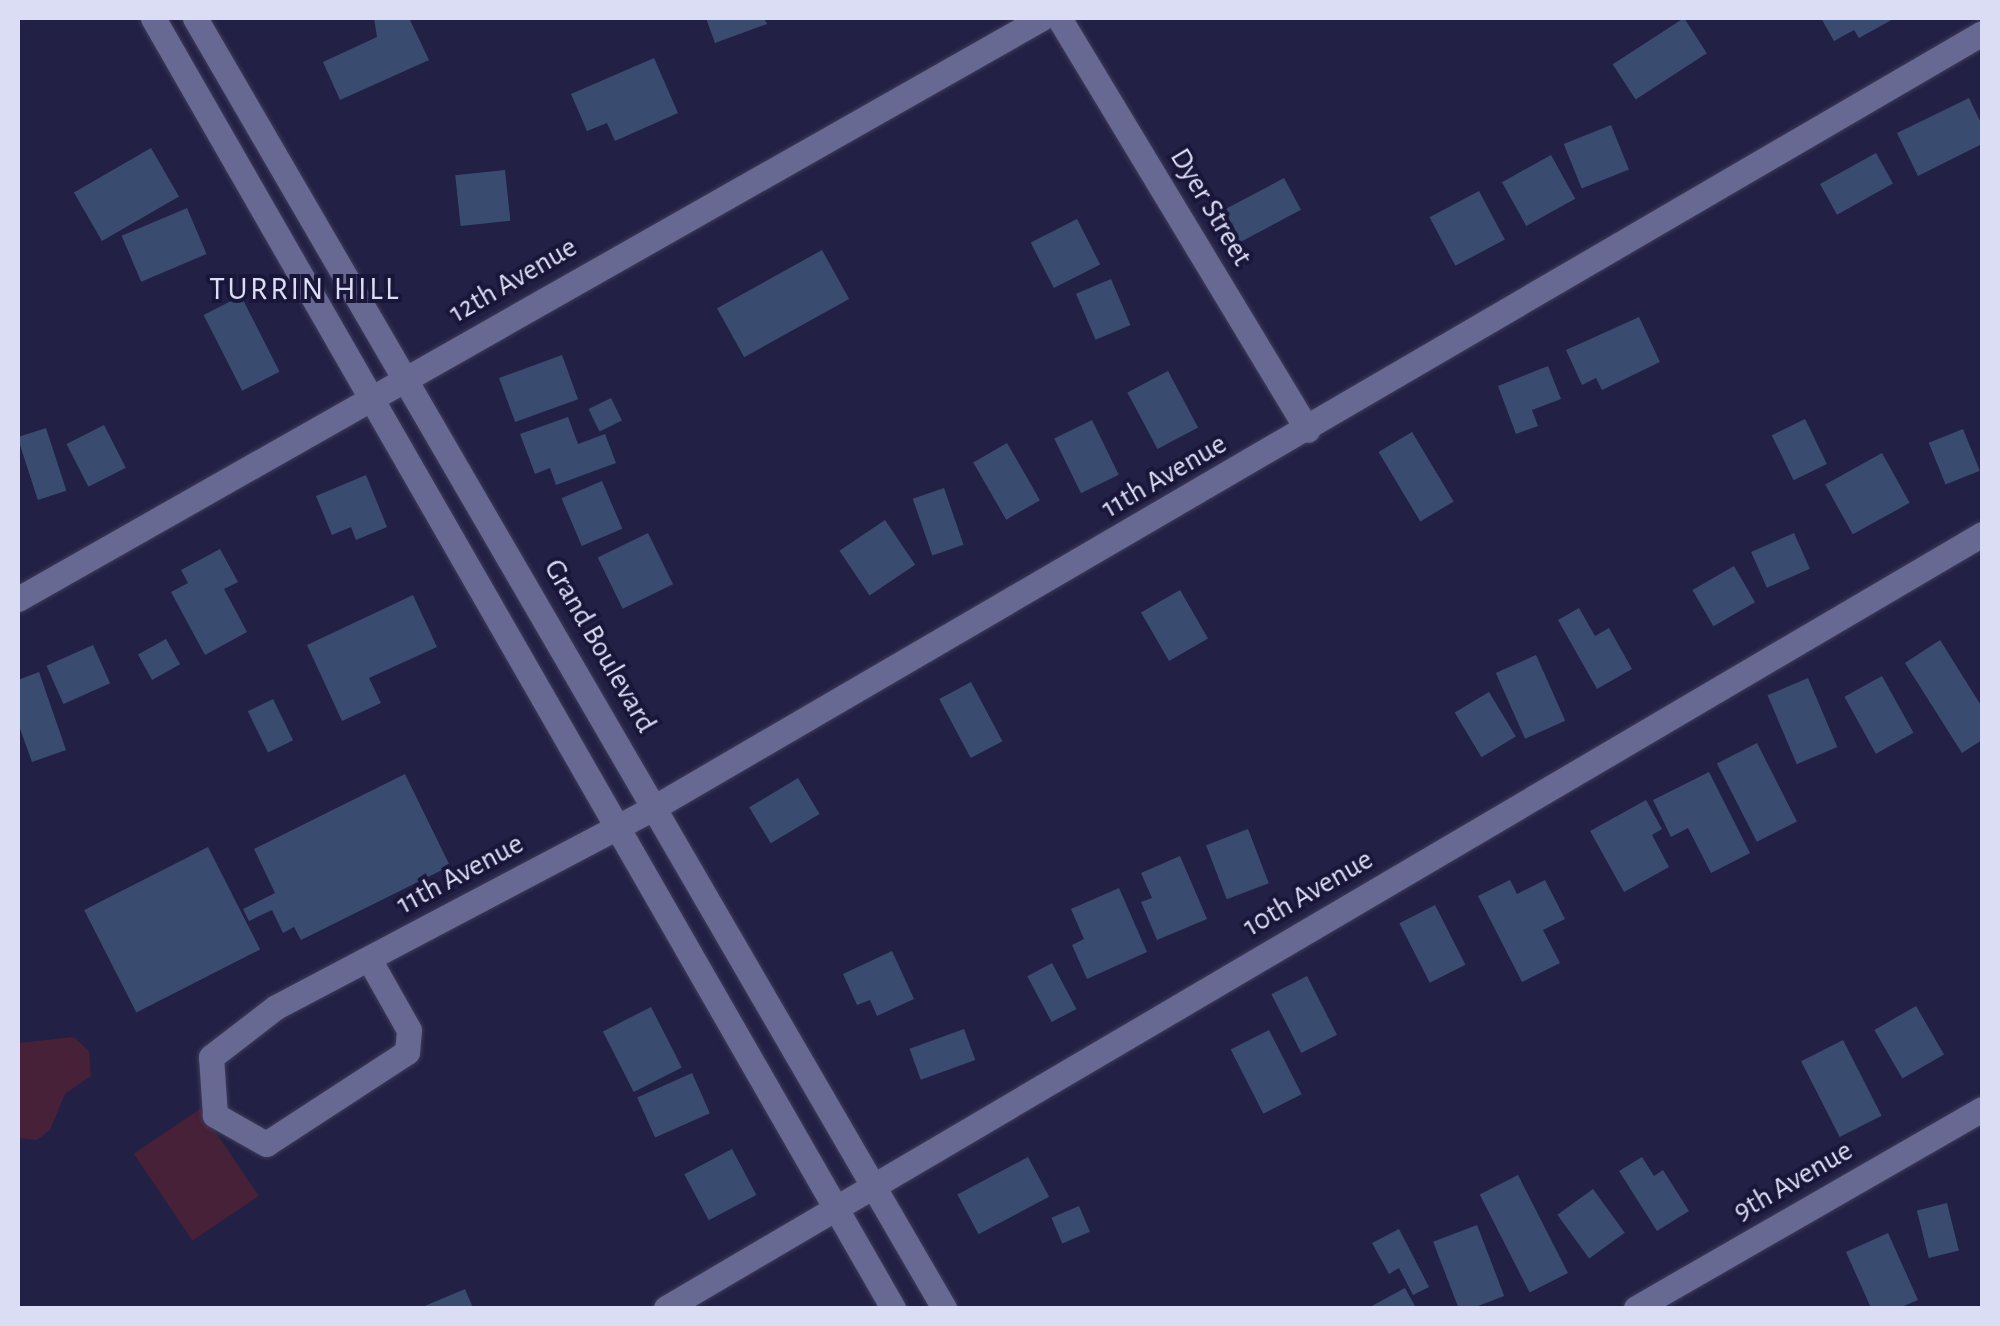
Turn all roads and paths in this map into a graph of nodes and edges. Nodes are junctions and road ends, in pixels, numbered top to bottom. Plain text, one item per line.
1 (152, 18) edge
2 (195, 18) edge
3 (1042, 18) edge
4 (1059, 18) edge
5 (1982, 33) edge
6 (409, 377) junction
7 (368, 400) junction
8 (1308, 430) junction
9 (1982, 534) edge
10 (18, 599) edge
11 (655, 807) junction
12 (621, 826) junction
13 (368, 959) junction
14 (1982, 1109) edge
15 (876, 1185) junction
16 (836, 1208) junction
17 (666, 1308) edge
18 (893, 1308) edge
19 (944, 1308) edge
20 (1636, 1308) edge

1 - 7 street
2 - 6 street, Grand Boulevard
3 - 6 street, 12th Avenue
4 - 8 street, Dyer Street
5 - 8 street, 11th Avenue
6 - 7 street, 12th Avenue
6 - 11 street, Grand Boulevard
7 - 10 street, 12th Avenue
7 - 12 street
8 - 11 street, 11th Avenue
9 - 15 street, 10th Avenue
11 - 12 street, 11th Avenue
11 - 15 street, Grand Boulevard
12 - 13 street, 11th Avenue
12 - 16 street
13 - 13 street, 11th Avenue
14 - 20 street, 9th Avenue
15 - 16 street, 10th Avenue
15 - 19 street, Grand Boulevard
16 - 17 street, 10th Avenue
16 - 18 street

